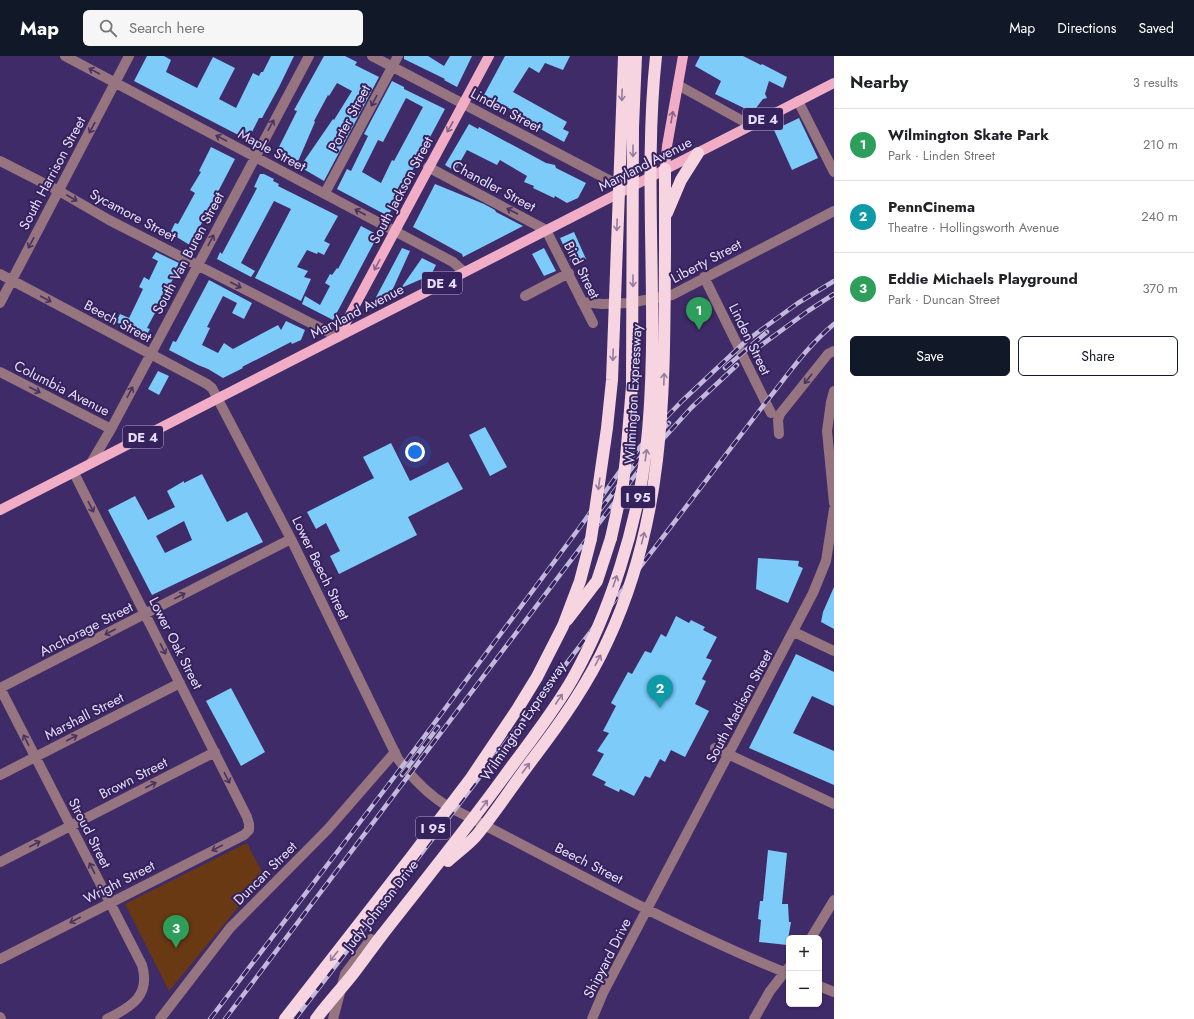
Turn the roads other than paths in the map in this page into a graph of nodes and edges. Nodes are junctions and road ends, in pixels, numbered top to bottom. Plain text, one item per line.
1 (65, 56) edge
2 (129, 56) edge
3 (309, 56) edge
4 (372, 56) edge
5 (398, 56) edge
6 (488, 56) edge
7 (636, 56) edge
8 (656, 56) edge
9 (683, 56) edge
10 (622, 59) edge
11 (393, 67) junction
12 (834, 76) edge
13 (115, 83) junction
14 (678, 85) junction
15 (831, 85) edge
16 (798, 101) junction
17 (463, 104) junction
18 (750, 125) junction
19 (698, 153) junction
20 (255, 156) junction
21 (0, 161) edge
22 (428, 167) junction
23 (665, 169) junction
24 (834, 172) edge
25 (626, 189) junction
26 (59, 191) junction
27 (325, 193) junction
28 (669, 198) junction
29 (834, 211) edge
30 (395, 230) junction
31 (546, 230) junction
32 (198, 265) junction
33 (464, 272) junction
34 (0, 274) edge
35 (569, 274) junction
36 (704, 277) junction
37 (12, 280) junction
38 (525, 296) dead end
39 (0, 302) edge
40 (582, 302) junction
41 (593, 323) dead end
42 (338, 337) junction
43 (834, 351) edge
44 (151, 354) junction
45 (0, 372) edge
46 (834, 391) edge
47 (218, 398) junction
48 (771, 413) dead end
49 (111, 429) junction
50 (779, 434) dead end
51 (834, 462) edge
52 (92, 463) junction
53 (74, 472) junction
54 (832, 474) junction
55 (834, 503) edge
56 (1, 509) edge
57 (834, 509) edge
58 (291, 539) junction
59 (145, 614) junction
60 (563, 626) junction
61 (794, 632) junction
62 (834, 651) edge
63 (180, 683) junction
64 (0, 688) edge
65 (715, 748) dead end
66 (215, 752) junction
67 (395, 752) junction
68 (729, 755) junction
69 (35, 757) junction
70 (0, 774) edge
71 (834, 804) edge
72 (468, 816) junction
73 (70, 826) junction
74 (249, 828) joint
75 (0, 862) edge
76 (426, 880) junction
77 (834, 900) edge
78 (110, 902) junction
79 (648, 909) junction
80 (813, 935) edge
81 (0, 959) edge
82 (786, 970) edge
83 (786, 973) edge
84 (822, 987) edge
85 (834, 992) edge
86 (107, 1019) edge
87 (160, 1019) edge
88 (285, 1019) edge
89 (316, 1019) edge
90 (334, 1019) edge
91 (592, 1019) edge
92 (754, 1019) edge

13 -> 1 street, Maple Street
2 - 13 street, South Harrison Street
20 -> 3 street, South Van Buren Street
4 - 11 street, Linden Street
5 - 11 street, Porter Street
6 - 17 main road, South Jackson Street
7 -> 60 highway, bridge
76 -> 8 highway, Wilmington Expressway / I 95, bridge
9 - 14 main road
10 -> 60 highway, Wilmington Expressway / I 95, bridge
11 - 17 street, Linden Street
11 -> 27 street, Porter Street
12 - 15 main road, DE 4
20 -> 13 street, Maple Street
13 -> 26 street, South Harrison Street
14 - 18 street
23 -> 14 main road
15 - 16 main road, Maryland Avenue / DE 4
16 - 18 main road, Maryland Avenue / DE 4
16 - 24 street
17 -> 22 main road, South Jackson Street
17 - 25 street, Linden Street
18 - 19 main road, Maryland Avenue / DE 4
19 - 23 main road, Maryland Avenue / DE 4
19 - 28 highway
20 - 27 street, Maple Street
32 -> 20 street, South Van Buren Street
21 - 26 street, Sycamore Street
22 - 30 main road, South Jackson Street
31 -> 22 street, Chandler Street
23 - 25 main road, Maryland Avenue / DE 4
23 - 28 highway
25 - 31 main road, Maryland Avenue / DE 4
26 -> 32 street, Sycamore Street
26 -> 37 street, South Harrison Street
30 -> 27 street, Maple Street
76 -> 28 highway, bridge
29 - 36 street, Liberty Street
30 - 33 street, Maple Street
30 -> 42 main road, South Jackson Street
31 - 33 main road, Maryland Avenue / DE 4
31 - 35 street, Bird Street
32 -> 42 street, Sycamore Street
32 - 44 street, South Van Buren Street
33 - 42 main road, Maryland Avenue / DE 4
34 - 37 street, Beech Street
35 - 38 street
35 - 40 street, Bird Street
36 - 40 street, Liberty Street
36 - 48 street, Linden Street
37 - 39 street, South Harrison Street
37 -> 44 street, Beech Street
40 - 41 street, Bird Street
42 - 47 main road, Maryland Avenue / DE 4
43 -> 50 street
44 - 47 street, Beech Street
49 -> 44 street, South Van Buren Street
45 -> 49 street, Columbia Avenue
46 - 54 street
47 - 52 main road, Maryland Avenue / DE 4
47 - 58 street, Lower Beech Street
49 - 52 street, South Van Buren Street
51 - 54 street
52 - 53 main road, Maryland Avenue / DE 4
53 - 56 main road, Maryland Avenue / DE 4
53 -> 59 street, Lower Oak Street
54 - 55 street
57 - 61 street, South Madison Street
59 -> 58 street, Anchorage Street
58 - 67 street, Lower Beech Street
59 -> 63 street, Lower Oak Street
59 -> 64 street, Anchorage Street
60 -> 88 highway, Wilmington Expressway / I 95, bridge
61 - 62 street
61 - 68 street, South Madison Street
63 - 66 street, Lower Oak Street
69 -> 63 street, Marshall Street
69 -> 64 street, Stroud Street
65 - 68 street
73 -> 66 street, Brown Street
66 -> 74 street, Lower Oak Street
67 - 72 street, Beech Street
67 - 87 street, Duncan Street
68 - 71 street
68 - 79 street, South Madison Street
69 - 70 street, Marshall Street
69 - 73 street, Stroud Street
72 - 79 street, Beech Street
72 - 90 street, Judy Johnson Drive
75 -> 73 street, Brown Street
78 -> 73 street, Stroud Street
74 -> 78 street, Wright Street
76 - 89 highway, Wilmington Expressway / I 95, bridge
77 - 80 street
78 -> 81 street, Wright Street
78 - 86 street, Stroud Street
79 - 82 street, Beech Street
79 - 91 street, Shipyard Drive
83 - 92 street
84 - 85 street

